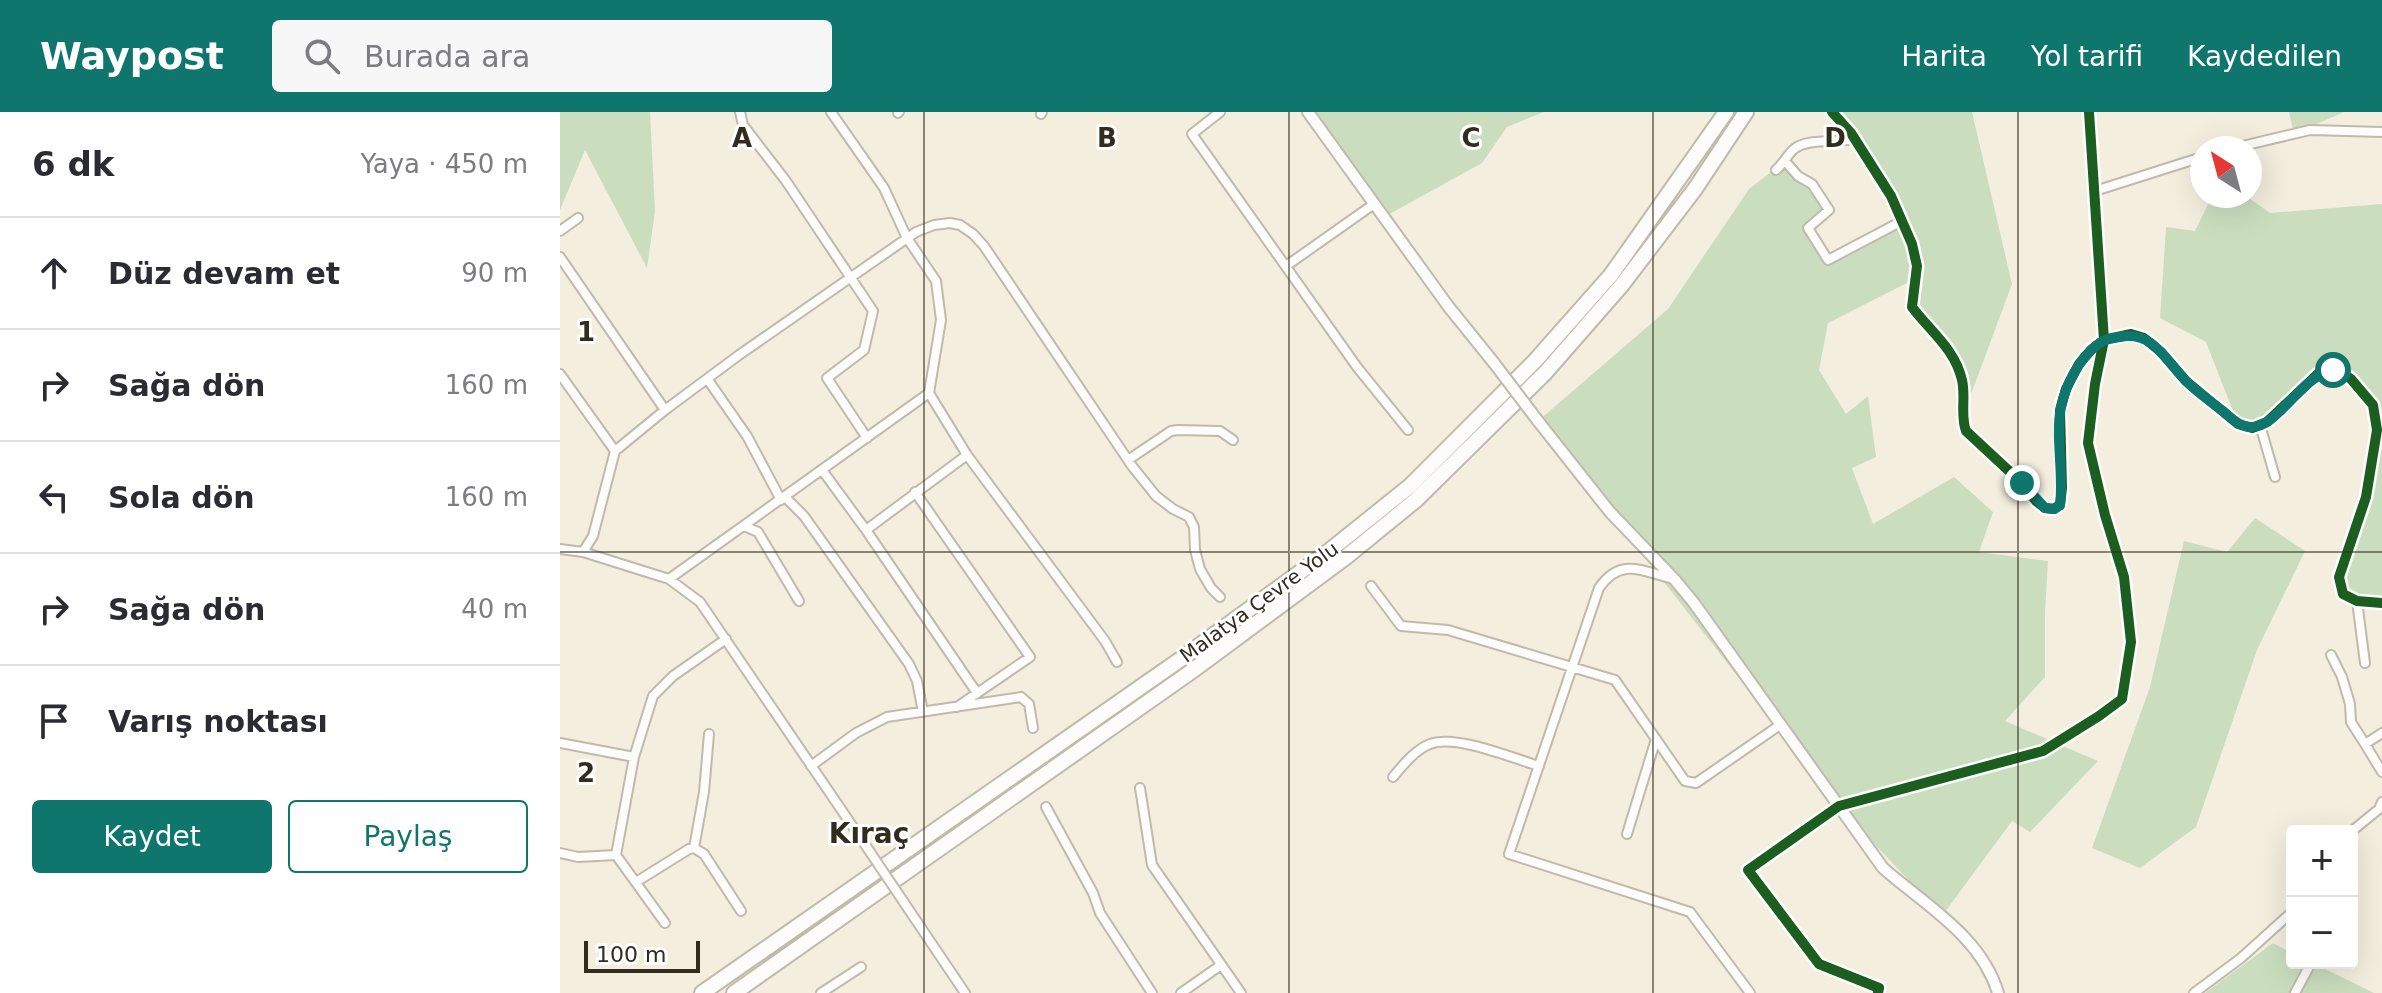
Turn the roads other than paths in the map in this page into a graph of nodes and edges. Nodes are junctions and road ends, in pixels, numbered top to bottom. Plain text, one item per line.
1 (740, 112) edge
2 (831, 112) edge
3 (1220, 112) edge
4 (1308, 112) edge
5 (1726, 112) edge
6 (1746, 112) edge
7 (1832, 112) edge
8 (2089, 112) edge
9 (2382, 132) edge
10 (1854, 139) junction
11 (2262, 141) edge
12 (1785, 161) junction
13 (2190, 161) edge
14 (1776, 170) dead end
15 (2095, 191) junction
16 (1374, 204) junction
17 (578, 218) dead end
18 (1902, 221) junction
19 (560, 231) edge
20 (907, 238) junction
21 (560, 257) edge
22 (1286, 266) junction
23 (850, 277) junction
24 (2104, 340) junction
25 (560, 374) edge
26 (708, 380) junction
27 (929, 393) junction
28 (665, 410) junction
29 (2260, 425) junction
30 (1408, 430) dead end
31 (867, 438) junction
32 (1233, 440) dead end
33 (615, 451) junction
34 (967, 455) junction
35 (1128, 460) junction
36 (822, 470) junction
37 (2275, 477) dead end
38 (915, 492) junction
39 (783, 498) junction
40 (744, 526) junction
41 (866, 530) junction
42 (560, 549) edge
43 (583, 552) junction
44 (669, 579) junction
45 (1675, 580) junction
46 (1371, 586) dead end
47 (1220, 597) dead end
48 (799, 601) dead end
49 (2357, 601) junction
50 (2382, 603) edge
51 (726, 639) junction
52 (2331, 655) dead end
53 (1117, 662) dead end
54 (2365, 663) dead end
55 (1572, 665) junction
56 (977, 693) junction
57 (957, 707) junction
58 (923, 712) junction
59 (1780, 725) junction
60 (1033, 728) dead end
61 (2382, 733) edge
62 (709, 734) dead end
63 (1656, 739) junction
64 (560, 743) edge
65 (2365, 744) junction
66 (634, 757) junction
67 (811, 766) junction
68 (1539, 766) junction
69 (2382, 772) edge
70 (1393, 777) dead end
71 (1140, 788) dead end
72 (2382, 802) edge
73 (1839, 806) junction
74 (1046, 807) dead end
75 (2358, 826) edge
76 (1627, 834) dead end
77 (694, 848) junction
78 (560, 853) edge
79 (616, 855) junction
80 (636, 882) junction
81 (741, 911) dead end
82 (2286, 917) edge
83 (665, 923) dead end
84 (1221, 965) junction
85 (861, 967) dead end
86 (2308, 969) edge
87 (702, 993) edge
88 (734, 993) edge
89 (821, 993) edge
90 (965, 993) edge
91 (1152, 993) edge
92 (1181, 993) edge
93 (1241, 993) edge
94 (1750, 993) edge
95 (1878, 993) edge
96 (1998, 993) edge
97 (2194, 993) edge
98 (2295, 993) edge

1 - 23 street
2 - 20 street
3 - 22 street
4 - 16 street
5 - 87 highway, Malatya Çevre Yolu
6 - 88 highway, Malatya Çevre Yolu
7 - 10 street
8 - 15 street
9 - 11 street
10 - 12 street
10 - 18 street
12 - 14 street
12 - 18 street
13 - 15 street
15 - 24 street
16 - 22 street
16 - 45 street, bridge
17 - 19 street
18 - 24 street
20 - 23 street
20 - 27 street
20 - 35 street
21 - 28 street
22 - 30 street
23 - 26 street
23 - 31 street
24 - 29 street
24 - 73 street
25 - 33 street
26 - 28 street
26 - 39 street
27 - 31 street
27 - 34 street
28 - 33 street
29 - 37 street
29 - 49 street
31 - 36 street
32 - 35 street
33 - 43 street
34 - 38 street
34 - 53 street
35 - 47 street
36 - 39 street
36 - 41 street
38 - 41 street
38 - 56 street
39 - 40 street
39 - 58 street
40 - 44 street
40 - 48 street
41 - 56 street
42 - 43 street
43 - 44 street
44 - 51 street
45 - 55 street
45 - 59 street
46 - 55 street
49 - 50 street
49 - 54 street
51 - 66 street
51 - 67 street
52 - 65 street
55 - 63 street
55 - 68 street
56 - 57 street
57 - 58 street
57 - 60 street
58 - 67 street
59 - 63 street
59 - 73 street
61 - 65 street
62 - 77 street
63 - 76 street
64 - 66 street
65 - 69 street
66 - 79 street
67 - 90 street, bridge
68 - 70 street
68 - 94 street
71 - 84 street
72 - 75 street
73 - 95 street
73 - 96 street
74 - 91 street
77 - 80 street
77 - 81 street
78 - 79 street
79 - 80 street
80 - 83 street
82 - 97 street
84 - 92 street
84 - 93 street
85 - 89 street
86 - 98 street

